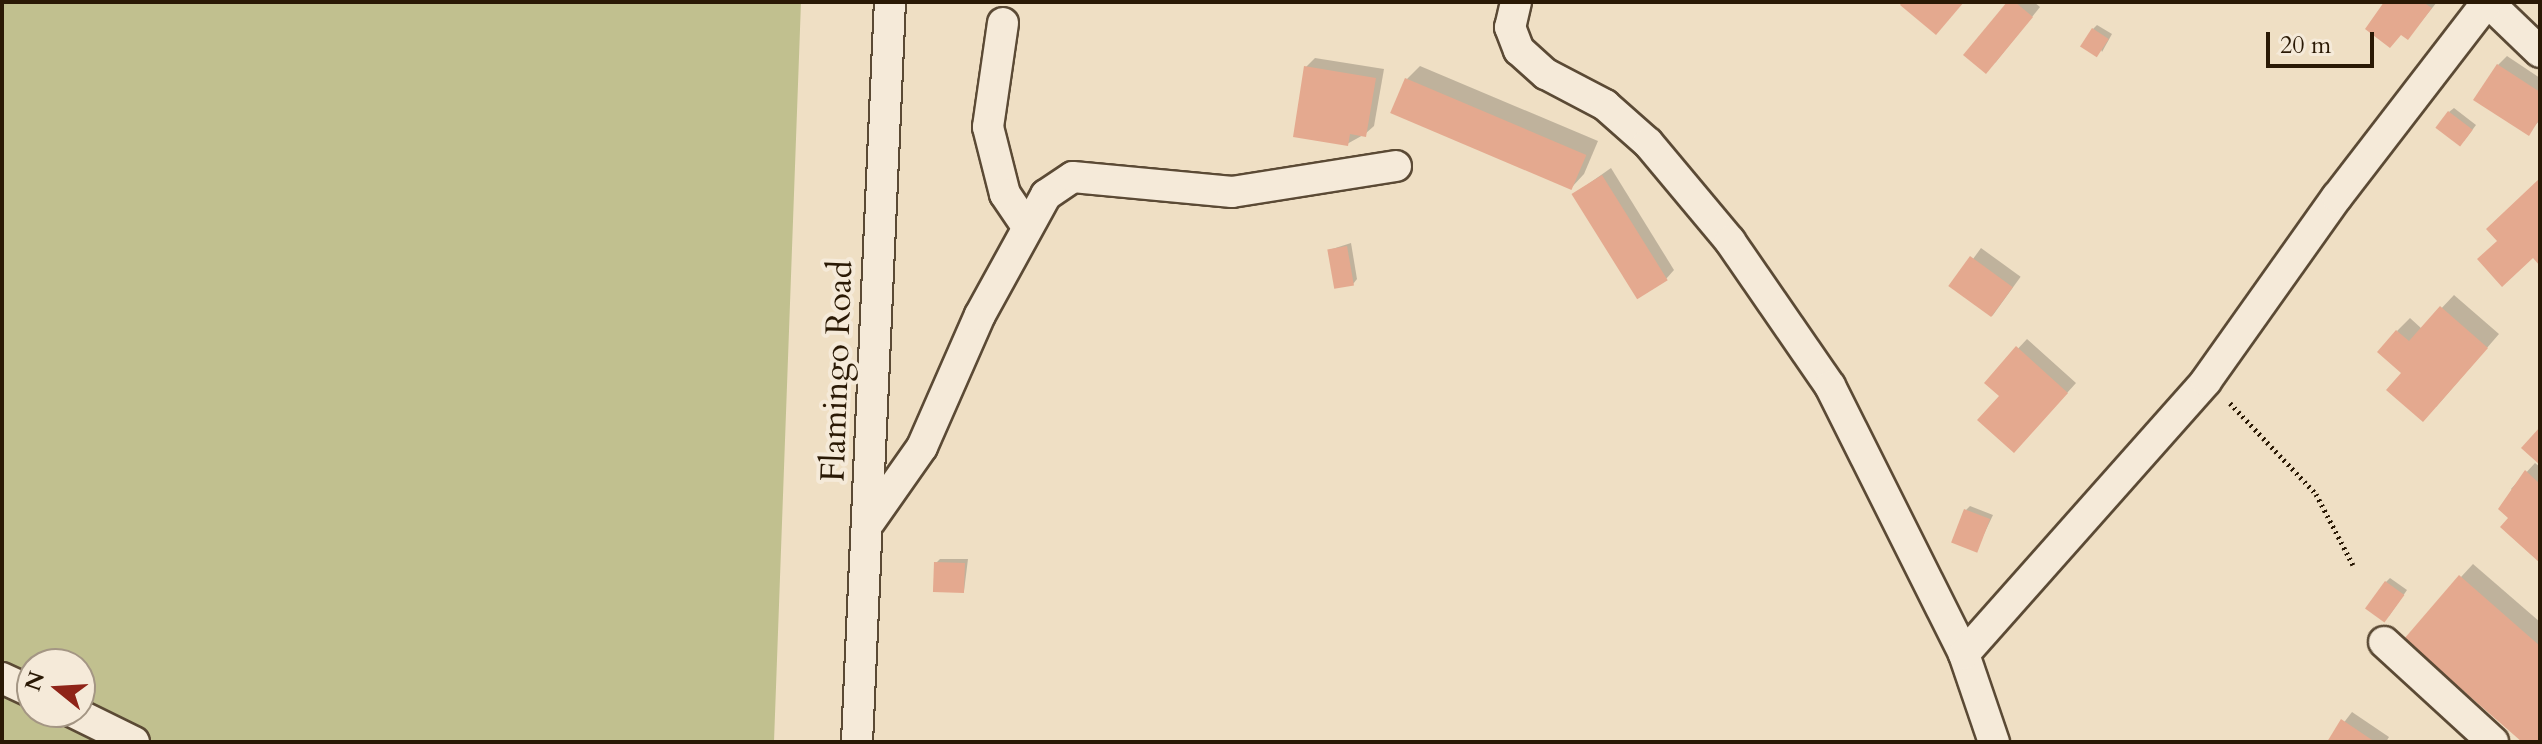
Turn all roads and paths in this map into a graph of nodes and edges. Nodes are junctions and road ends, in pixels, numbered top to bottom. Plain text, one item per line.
1 (890, 2) edge
2 (1516, 2) edge
3 (2488, 2) edge
4 (1003, 23) dead end
5 (2540, 52) edge
6 (1396, 166) dead end
7 (1026, 225) junction
8 (2206, 381) junction
9 (870, 521) junction
10 (2353, 565) dead end
11 (2384, 642) dead end
12 (1964, 654) junction
13 (96, 723) edge
14 (134, 742) edge
15 (857, 742) edge
16 (1994, 742) edge
17 (2493, 742) edge

1 - 9 street, Flamingo Road
2 - 12 street
3 - 5 street
3 - 8 street
4 - 7 street
6 - 7 street
7 - 9 street
8 - 10 path
8 - 12 street
9 - 15 street, Flamingo Road
11 - 17 street
12 - 16 street
13 - 14 street

